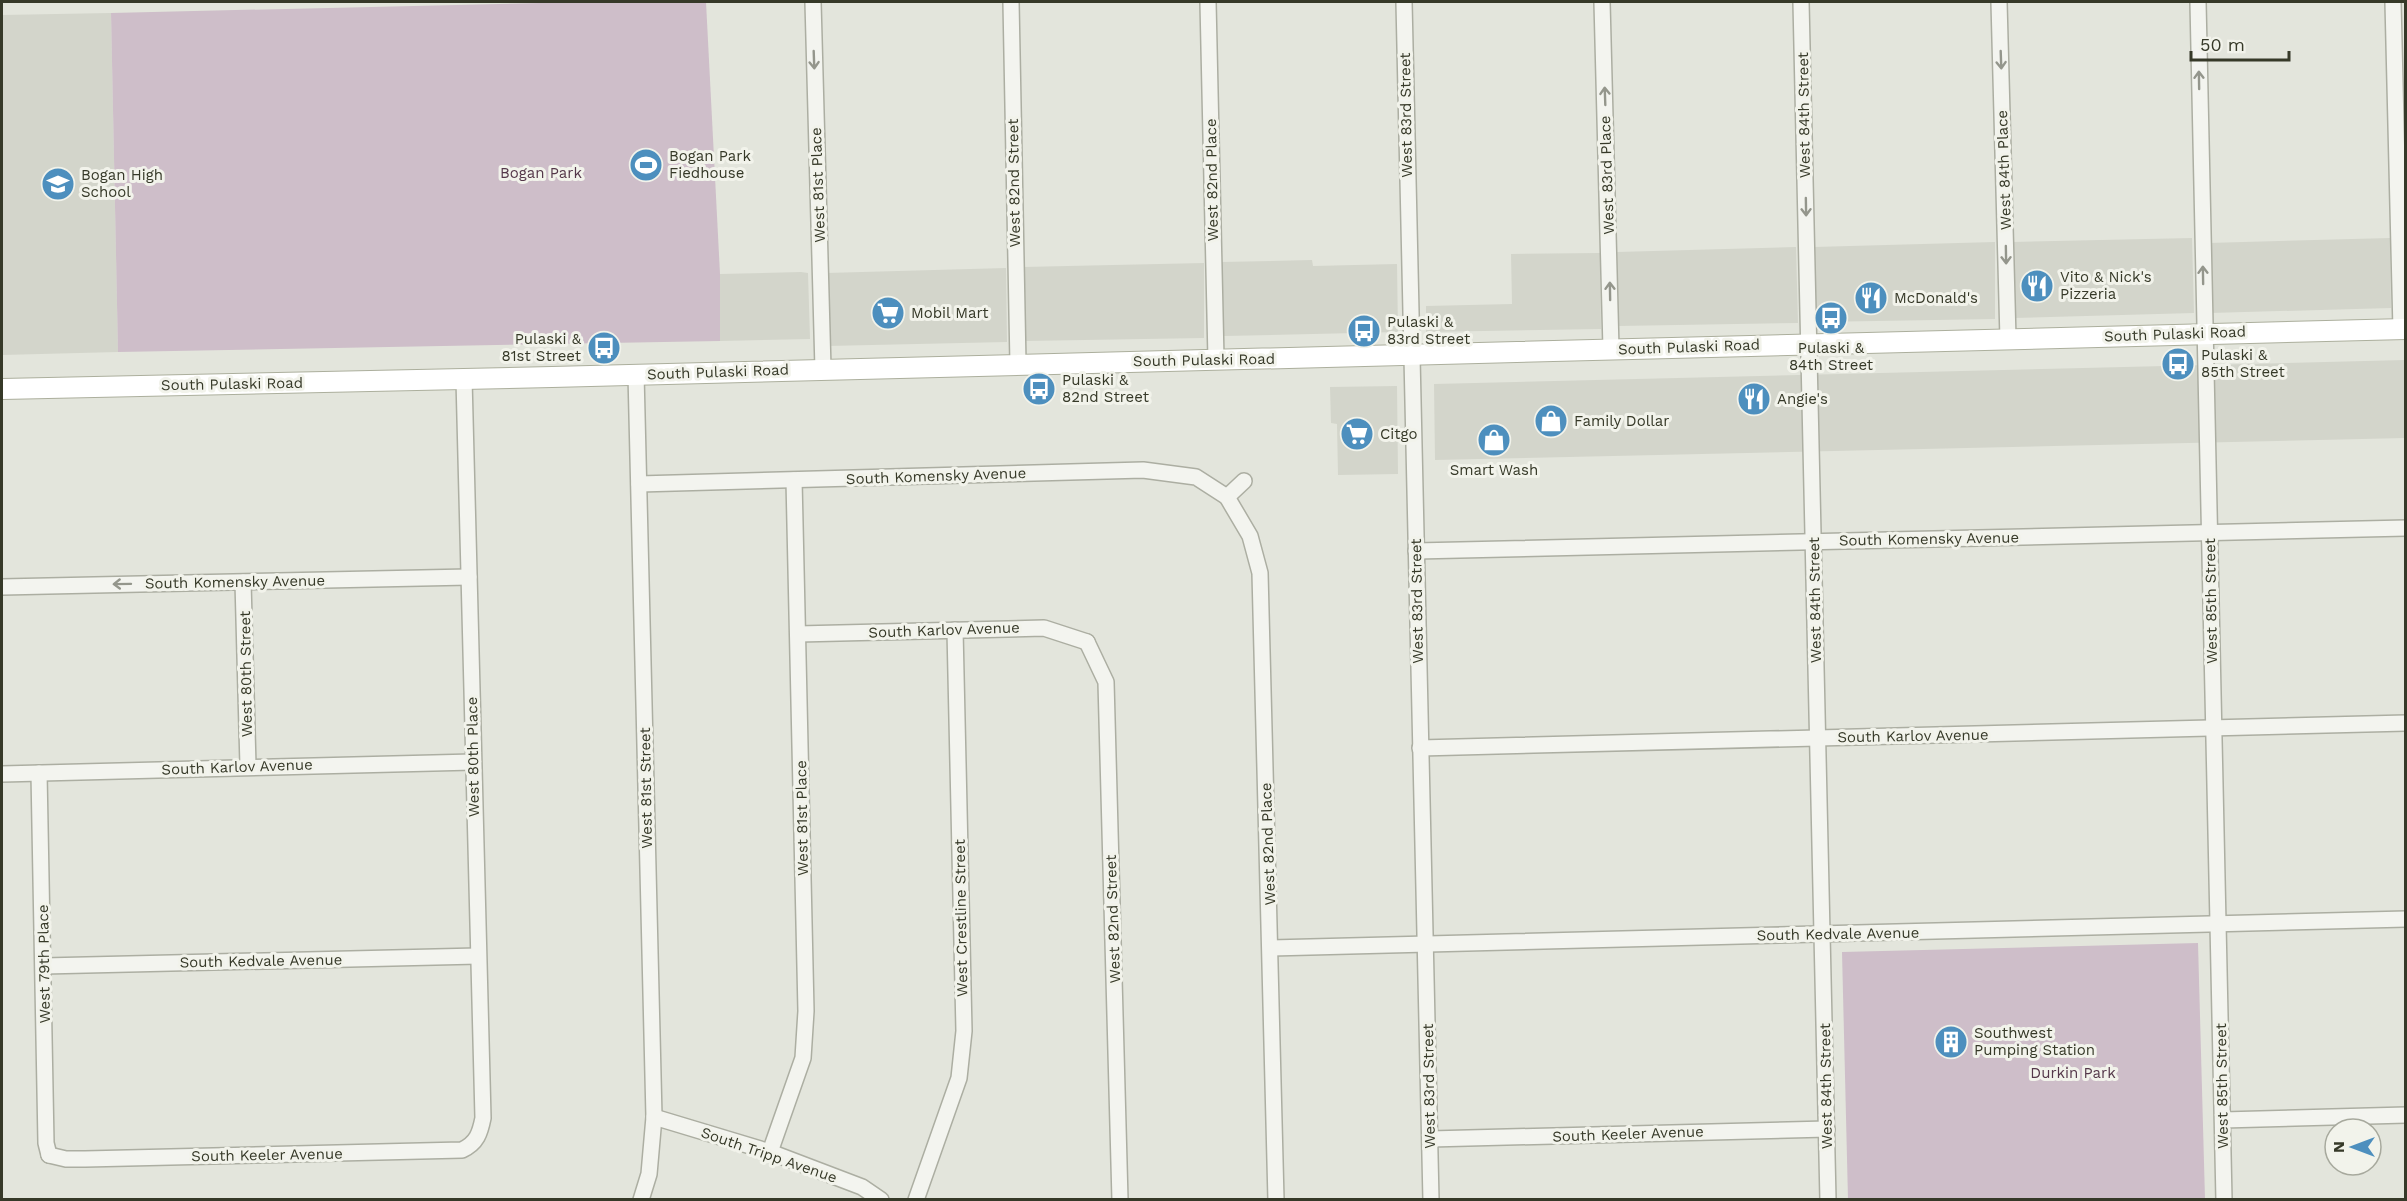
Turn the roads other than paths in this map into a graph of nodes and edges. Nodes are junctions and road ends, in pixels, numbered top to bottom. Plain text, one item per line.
1 (813, 2) edge
2 (1011, 2) edge
3 (1208, 2) edge
4 (1404, 2) edge
5 (1602, 2) edge
6 (1801, 2) edge
7 (1999, 2) edge
8 (2198, 2) edge
9 (2394, 2) edge
10 (2403, 329) edge
11 (2204, 333) junction
12 (2008, 339) junction
13 (1810, 344) junction
14 (1611, 349) junction
15 (1411, 355) junction
16 (1216, 359) junction
17 (1018, 364) junction
18 (823, 369) junction
19 (636, 374) junction
20 (464, 379) junction
21 (2, 388) edge
22 (794, 480) junction
23 (1244, 482) dead end
24 (639, 484) junction
25 (1227, 497) junction
26 (2406, 528) edge
27 (2209, 532) junction
28 (1814, 542) junction
29 (1416, 551) junction
30 (469, 577) junction
31 (243, 582) junction
32 (2, 587) edge
33 (955, 630) junction
34 (798, 634) junction
35 (1093, 637) joint
36 (2406, 723) edge
37 (2214, 728) junction
38 (1817, 738) junction
39 (1420, 747) junction
40 (473, 762) junction
41 (248, 766) junction
42 (39, 773) junction
43 (2, 774) edge
44 (2406, 919) edge
45 (2218, 924) junction
46 (1822, 934) junction
47 (1425, 944) junction
48 (1271, 948) junction
49 (478, 956) junction
50 (45, 966) junction
51 (2406, 1115) edge
52 (654, 1117) junction
53 (2223, 1120) junction
54 (1827, 1129) junction
55 (479, 1134) joint
56 (1430, 1139) junction
57 (770, 1152) junction
58 (46, 1160) joint
59 (641, 1200) edge
60 (881, 1200) edge
61 (916, 1200) edge
62 (1120, 1200) edge
63 (1276, 1200) edge
64 (1431, 1200) edge
65 (1828, 1200) edge
66 (2224, 1200) edge

1 -> 18 street, West 81st Place
2 - 17 street, West 82nd Street
3 - 16 street, West 82nd Place
4 - 15 street, West 83rd Street
14 -> 5 street, West 83rd Place
6 -> 13 street, West 84th Street
7 -> 12 street, West 84th Place
11 -> 8 street, West 85th Street
9 - 10 street
10 - 11 main road, South Pulaski Road
11 - 12 main road, South Pulaski Road
11 - 27 street, West 85th Street
12 - 13 main road, South Pulaski Road
13 - 14 main road, South Pulaski Road
13 - 28 street, West 84th Street
14 - 15 main road, South Pulaski Road
15 - 16 main road, South Pulaski Road
15 - 29 street, West 83rd Street
16 - 17 main road, South Pulaski Road
17 - 18 main road, South Pulaski Road
18 - 19 main road, South Pulaski Road
19 - 20 main road, South Pulaski Road
19 - 24 street, West 81st Street
20 - 21 main road, South Pulaski Road
20 - 30 street, West 80th Place
22 - 24 street, South Komensky Avenue
22 - 25 street, South Komensky Avenue
22 - 34 street, West 81st Place
23 - 25 street
24 - 52 street, West 81st Street
25 - 48 street, West 82nd Place
26 - 27 street, South Komensky Avenue
27 - 28 street, South Komensky Avenue
27 - 37 street, West 85th Street
28 - 29 street, South Komensky Avenue
28 - 38 street, West 84th Street
29 - 39 street, West 83rd Street
30 - 31 street, South Komensky Avenue
30 - 40 street, West 80th Place
31 -> 32 street, South Komensky Avenue
31 - 41 street, West 80th Street
33 - 34 street, South Karlov Avenue
33 - 35 street, South Karlov Avenue
33 - 61 street, West Crestline Street
34 - 57 street, West 81st Place
35 - 62 street, West 82nd Street
36 - 37 street, South Karlov Avenue
37 - 38 street, South Karlov Avenue
37 - 45 street, West 85th Street
38 - 39 street, South Karlov Avenue
38 - 46 street, West 84th Street
39 - 47 street, West 83rd Street
40 - 41 street, South Karlov Avenue
40 - 49 street, West 80th Place
41 - 42 street, South Karlov Avenue
42 - 43 street, South Karlov Avenue
42 - 50 street, West 79th Place
44 - 45 street, South Kedvale Avenue
45 - 46 street, South Kedvale Avenue
45 - 53 street, West 85th Street
46 - 47 street, South Kedvale Avenue
46 - 54 street, West 84th Street
47 - 48 street, South Kedvale Avenue
47 - 56 street, West 83rd Street
48 - 63 street, West 82nd Place
49 - 50 street, South Kedvale Avenue
49 - 55 street, West 80th Place
50 - 58 street, West 79th Place
51 - 53 street
52 - 57 street, South Tripp Avenue
52 - 59 street, West 81st Street
53 - 66 street, West 85th Street
54 - 56 street, South Keeler Avenue
54 - 65 street, West 84th Street
55 - 58 street, South Keeler Avenue
56 - 64 street, West 83rd Street
57 - 60 street, South Tripp Avenue

